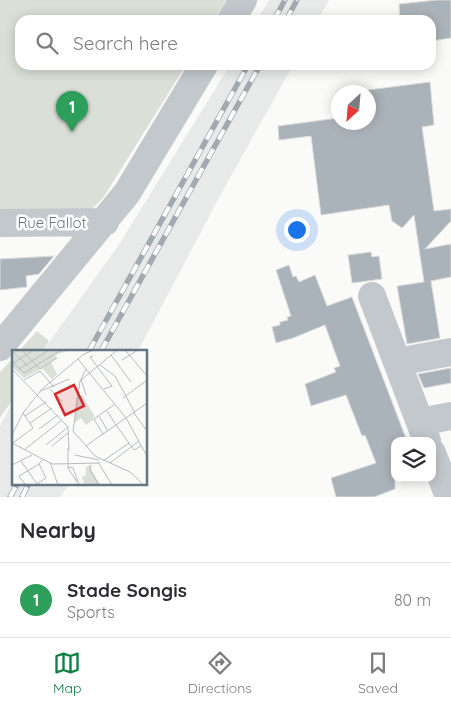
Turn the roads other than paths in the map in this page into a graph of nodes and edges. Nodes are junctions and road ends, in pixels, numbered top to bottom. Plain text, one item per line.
1 (243, 0) edge
2 (234, 15) edge
3 (201, 70) edge
4 (0, 222) edge
5 (104, 222) junction
6 (372, 296) dead end
7 (0, 347) edge
8 (451, 352) edge
9 (397, 362) junction
10 (451, 416) edge
11 (424, 432) edge
12 (436, 464) edge
13 (449, 497) edge

1 - 2 street
3 - 5 street
4 - 5 street, Rue Fallot
5 - 7 street
6 - 9 street
8 - 9 street
9 - 11 street
10 - 11 street
12 - 13 street

